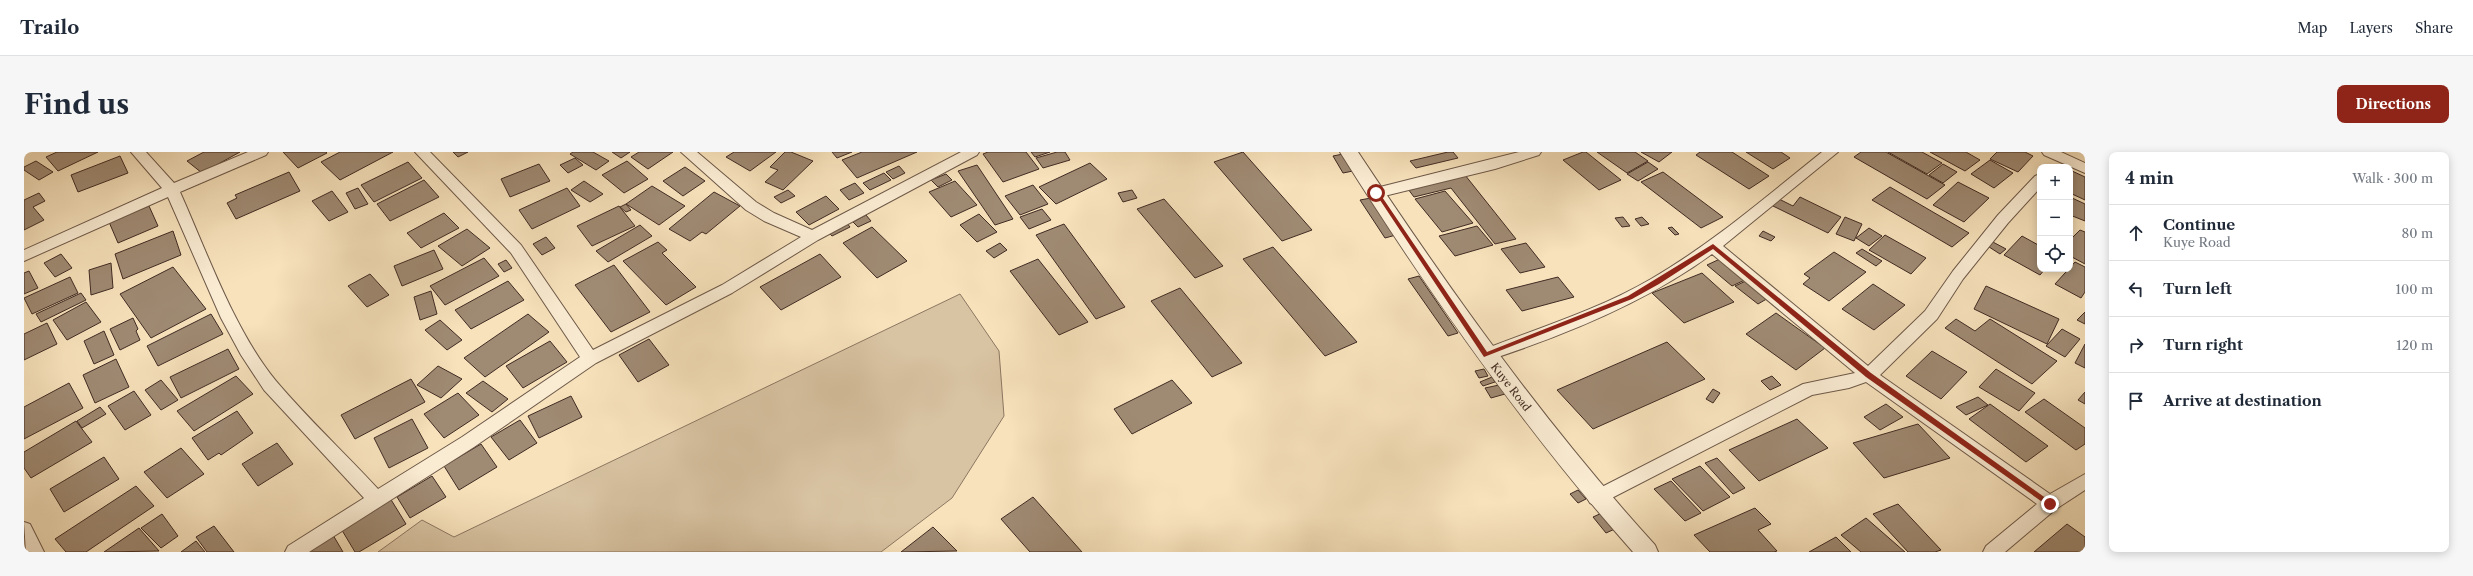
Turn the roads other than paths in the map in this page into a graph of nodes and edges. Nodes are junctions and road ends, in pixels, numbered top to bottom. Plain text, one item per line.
1 (138, 152) edge
2 (261, 152) edge
3 (422, 152) edge
4 (688, 152) edge
5 (972, 152) edge
6 (1349, 152) edge
7 (1534, 152) edge
8 (1831, 152) edge
9 (947, 157) edge
10 (2053, 159) edge
11 (2085, 168) edge
12 (2037, 182) edge
13 (172, 190) junction
14 (1376, 193) junction
15 (813, 236) junction
16 (1713, 246) junction
17 (24, 256) edge
18 (1486, 355) junction
19 (590, 359) junction
20 (1868, 375) junction
21 (2085, 481) edge
22 (1596, 498) junction
23 (377, 500) junction
24 (2050, 504) junction
25 (24, 530) edge
26 (35, 552) edge
27 (294, 552) edge
28 (1647, 552) edge
29 (1992, 552) edge

1 - 13 street
2 - 13 street
3 - 19 street
4 - 15 street
5 - 9 street
6 - 14 street, Kuye Road
7 - 14 street
8 - 16 street
9 - 15 street
10 - 11 street
12 - 20 street
13 - 17 street
13 - 23 street
14 - 18 street, Kuye Road
15 - 19 street
16 - 18 street
16 - 20 street
18 - 22 street, Kuye Road
19 - 23 street
20 - 22 street
20 - 24 street
21 - 24 street
22 - 28 street, Kuye Road
23 - 27 street
24 - 29 street
25 - 26 street

